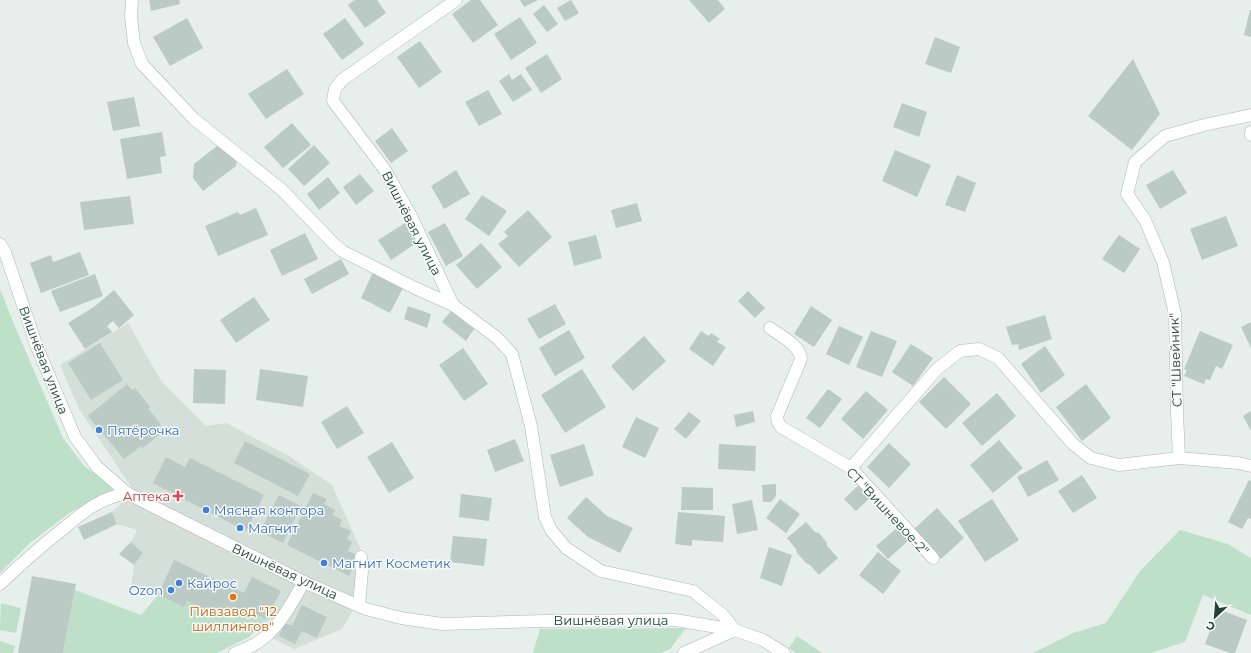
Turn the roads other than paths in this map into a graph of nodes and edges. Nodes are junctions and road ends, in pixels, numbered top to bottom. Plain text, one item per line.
1 (132, 0) edge
2 (456, 0) edge
3 (1251, 115) edge
4 (1251, 132) edge
5 (1251, 135) edge
6 (0, 244) edge
7 (453, 305) junction
8 (770, 328) dead end
9 (1179, 458) junction
10 (1251, 466) edge
11 (851, 468) junction
12 (127, 493) junction
13 (361, 557) dead end
14 (933, 558) dead end
15 (304, 582) junction
16 (0, 584) edge
17 (359, 606) junction
18 (735, 630) junction
19 (235, 653) edge
20 (684, 653) edge
21 (784, 653) edge

1 - 7 street
2 - 7 street, Вишнёвая улица
3 - 9 street, СТ "Швейник"
4 - 5 street
6 - 12 street, Вишнёвая улица
7 - 18 street
8 - 11 street, СТ "Вишневое-2"
9 - 10 street
9 - 11 street
11 - 14 street, СТ "Вишневое-2"
12 - 15 street, Вишнёвая улица
12 - 16 street
13 - 17 street
15 - 17 street, Вишнёвая улица
15 - 19 street
17 - 18 street, Вишнёвая улица
18 - 20 street
18 - 21 street, Вишнёвая улица

